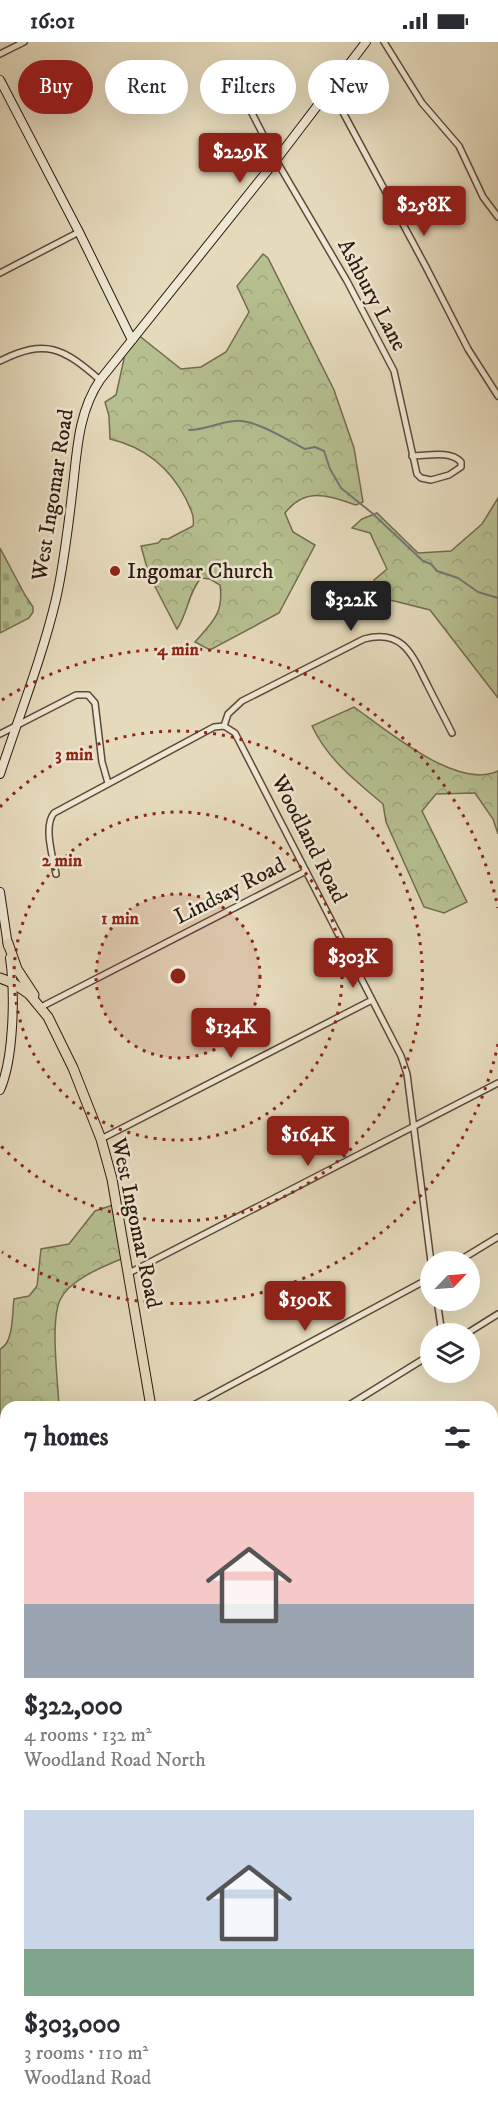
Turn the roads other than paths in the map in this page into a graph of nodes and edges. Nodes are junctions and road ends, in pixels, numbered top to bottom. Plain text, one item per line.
1 (24, 42) edge
2 (384, 42) edge
3 (365, 43) edge
4 (0, 54) edge
5 (353, 60) edge
6 (0, 80) edge
7 (252, 114) edge
8 (312, 114) edge
9 (344, 114) edge
10 (276, 160) junction
11 (498, 217) edge
12 (79, 232) junction
13 (0, 273) edge
14 (132, 340) junction
15 (0, 361) edge
16 (100, 380) junction
17 (498, 396) edge
18 (412, 456) junction
19 (16, 726) junction
20 (224, 726) junction
21 (452, 733) dead end
22 (0, 734) edge
23 (0, 774) edge
24 (108, 783) junction
25 (306, 871) junction
26 (56, 874) dead end
27 (0, 892) edge
28 (8, 943) junction
29 (0, 978) edge
30 (13, 983) junction
31 (372, 1000) junction
32 (41, 1007) junction
33 (498, 1083) edge
34 (0, 1090) edge
35 (413, 1126) junction
36 (101, 1139) junction
37 (498, 1237) edge
38 (430, 1251) edge
39 (475, 1251) edge
40 (129, 1273) junction
41 (420, 1283) edge
42 (498, 1314) edge
43 (480, 1325) edge
44 (420, 1361) edge
45 (150, 1401) edge
46 (201, 1401) edge
47 (356, 1401) edge

1 - 4 street
2 - 11 street
3 - 5 street, West Ingomar Road
6 - 12 street
7 - 10 street, Ashbury Lane
8 - 10 street, West Ingomar Road
9 - 17 street
10 - 14 street, West Ingomar Road
10 - 18 street, Ashbury Lane
12 - 13 street
12 - 14 street
14 - 16 street, West Ingomar Road
15 - 16 street
16 - 19 street, West Ingomar Road
18 - 18 street, Ashbury Lane
19 - 22 street
19 - 23 street, West Ingomar Road
19 - 24 street
20 - 21 street
20 - 24 street
20 - 25 street, Woodland Road
24 - 26 street
25 - 31 street, Woodland Road
25 - 32 street, Lindsay Road
27 - 28 street
28 - 30 street
28 - 32 main road
29 - 30 main road, West Ingomar Road
30 - 32 main road, West Ingomar Road
30 - 34 street
31 - 35 street, Woodland Road
31 - 36 street
32 - 36 main road, West Ingomar Road
33 - 35 street
35 - 38 street, Woodland Road
35 - 40 street
36 - 40 main road, West Ingomar Road
37 - 39 street
40 - 45 main road, West Ingomar Road
41 - 46 street
42 - 43 street
44 - 47 street

